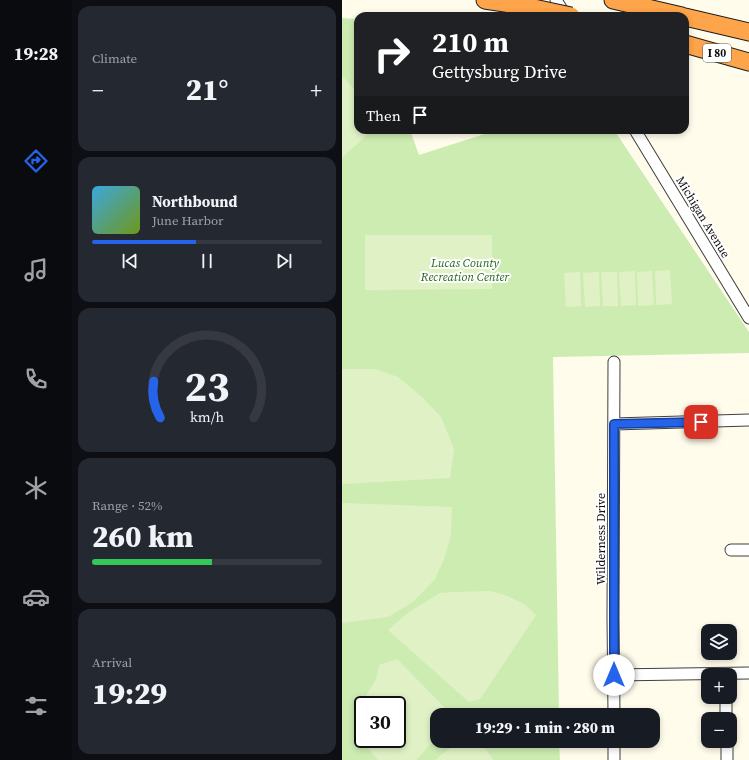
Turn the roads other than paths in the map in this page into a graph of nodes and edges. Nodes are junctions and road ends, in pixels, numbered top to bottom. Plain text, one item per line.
1 (485, 0) edge
2 (556, 0) edge
3 (613, 0) edge
4 (552, 12) edge
5 (564, 12) edge
6 (666, 12) edge
7 (689, 17) edge
8 (749, 32) edge
9 (689, 45) edge
10 (749, 62) edge
11 (637, 134) edge
12 (748, 313) edge
13 (614, 362) dead end
14 (749, 420) edge
15 (614, 424) junction
16 (731, 550) dead end
17 (749, 550) edge
18 (749, 673) edge
19 (701, 674) edge
20 (737, 674) edge
21 (614, 675) junction
22 (614, 708) edge
23 (614, 748) edge
24 (727, 748) edge
25 (614, 760) edge
26 (727, 760) edge

1 - 4 highway, bridge
2 - 5 street
3 - 6 highway, I 80
7 - 8 highway, I 80
9 - 10 highway, I 80
11 - 12 street, Michigan Avenue
13 - 15 street, Wilderness Drive
14 - 15 street
15 - 21 street, Wilderness Drive
16 - 17 street
18 - 20 street
19 - 21 street
21 - 22 street, Wilderness Drive
23 - 25 street
24 - 26 street

